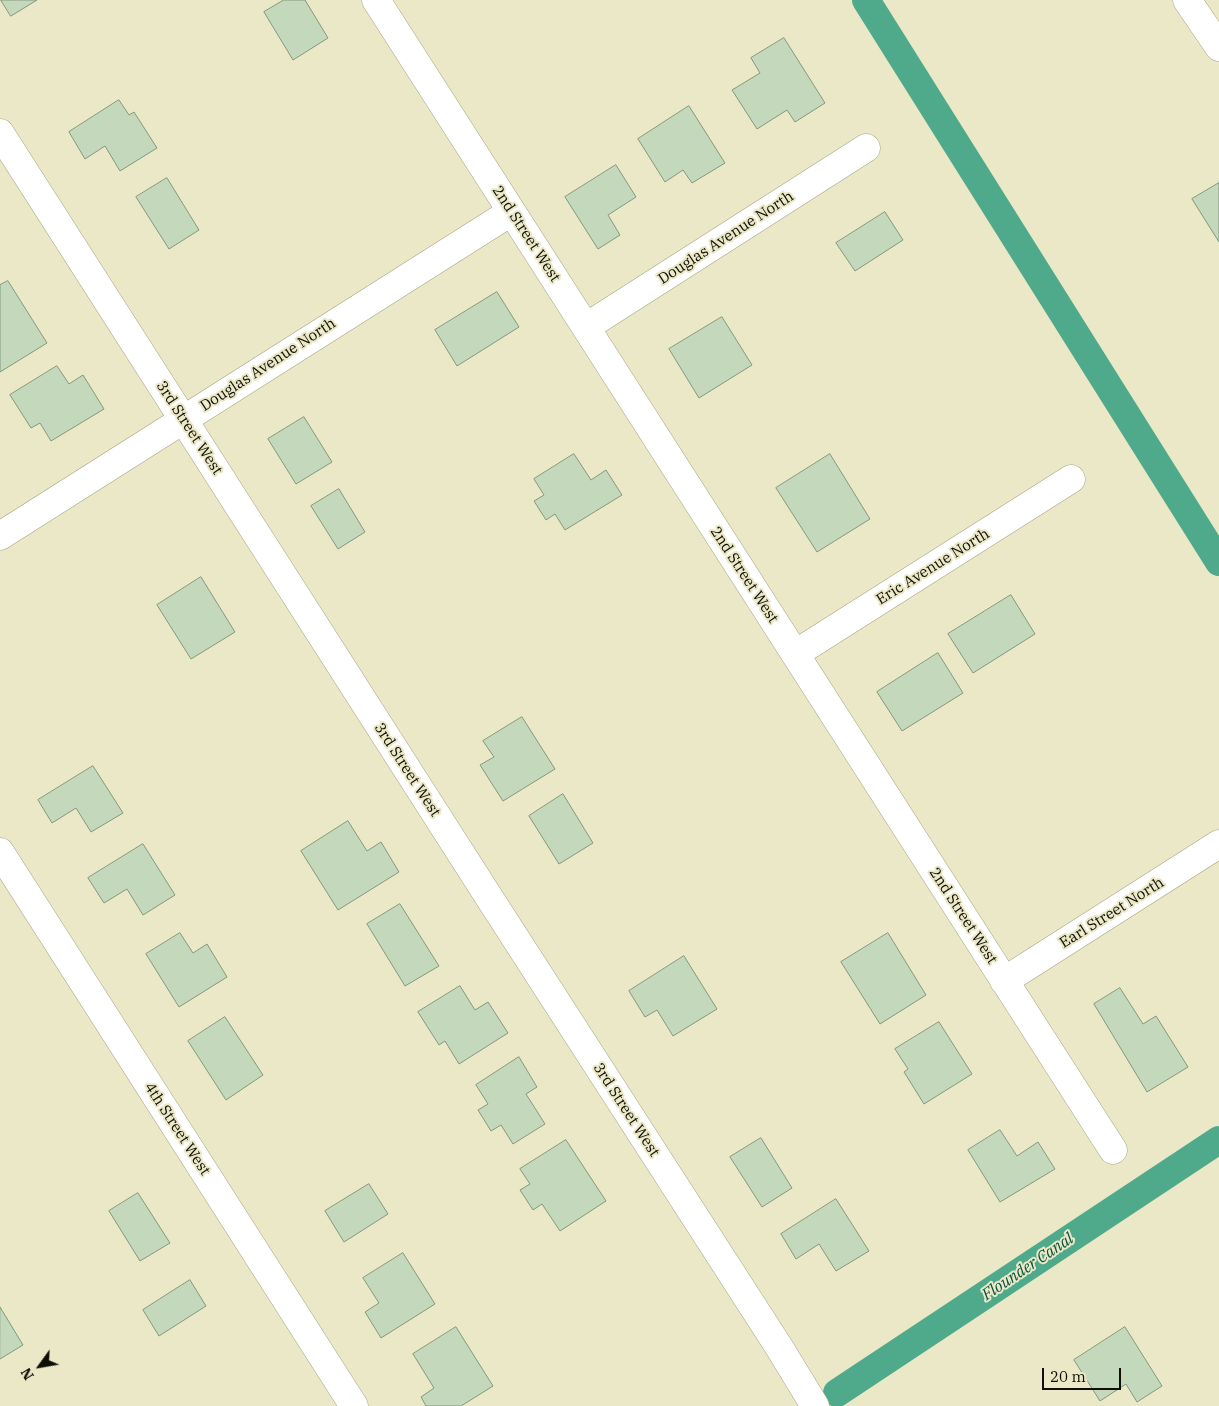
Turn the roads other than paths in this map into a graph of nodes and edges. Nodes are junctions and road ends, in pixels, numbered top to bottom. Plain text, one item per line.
1 (377, 0) edge
2 (1187, 0) edge
3 (1219, 47) edge
4 (0, 133) edge
5 (866, 148) dead end
6 (511, 212) junction
7 (586, 327) junction
8 (183, 419) junction
9 (1071, 479) dead end
10 (0, 536) edge
11 (795, 654) junction
12 (1219, 844) edge
13 (0, 852) edge
14 (1004, 981) junction
15 (1113, 1150) dead end
16 (354, 1406) edge
17 (815, 1406) edge

1 - 6 street, 2nd Street West
2 - 3 street
4 - 8 street, 3rd Street West
5 - 7 street, Douglas Avenue North
6 - 7 street, 2nd Street West
6 - 8 street, Douglas Avenue North
7 - 11 street, 2nd Street West
8 - 10 street, Douglas Avenue North
8 - 17 street, 3rd Street West
9 - 11 street, Eric Avenue North
11 - 14 street, 2nd Street West
12 - 14 street, Earl Street North
13 - 16 street, 4th Street West
14 - 15 street, 2nd Street West

